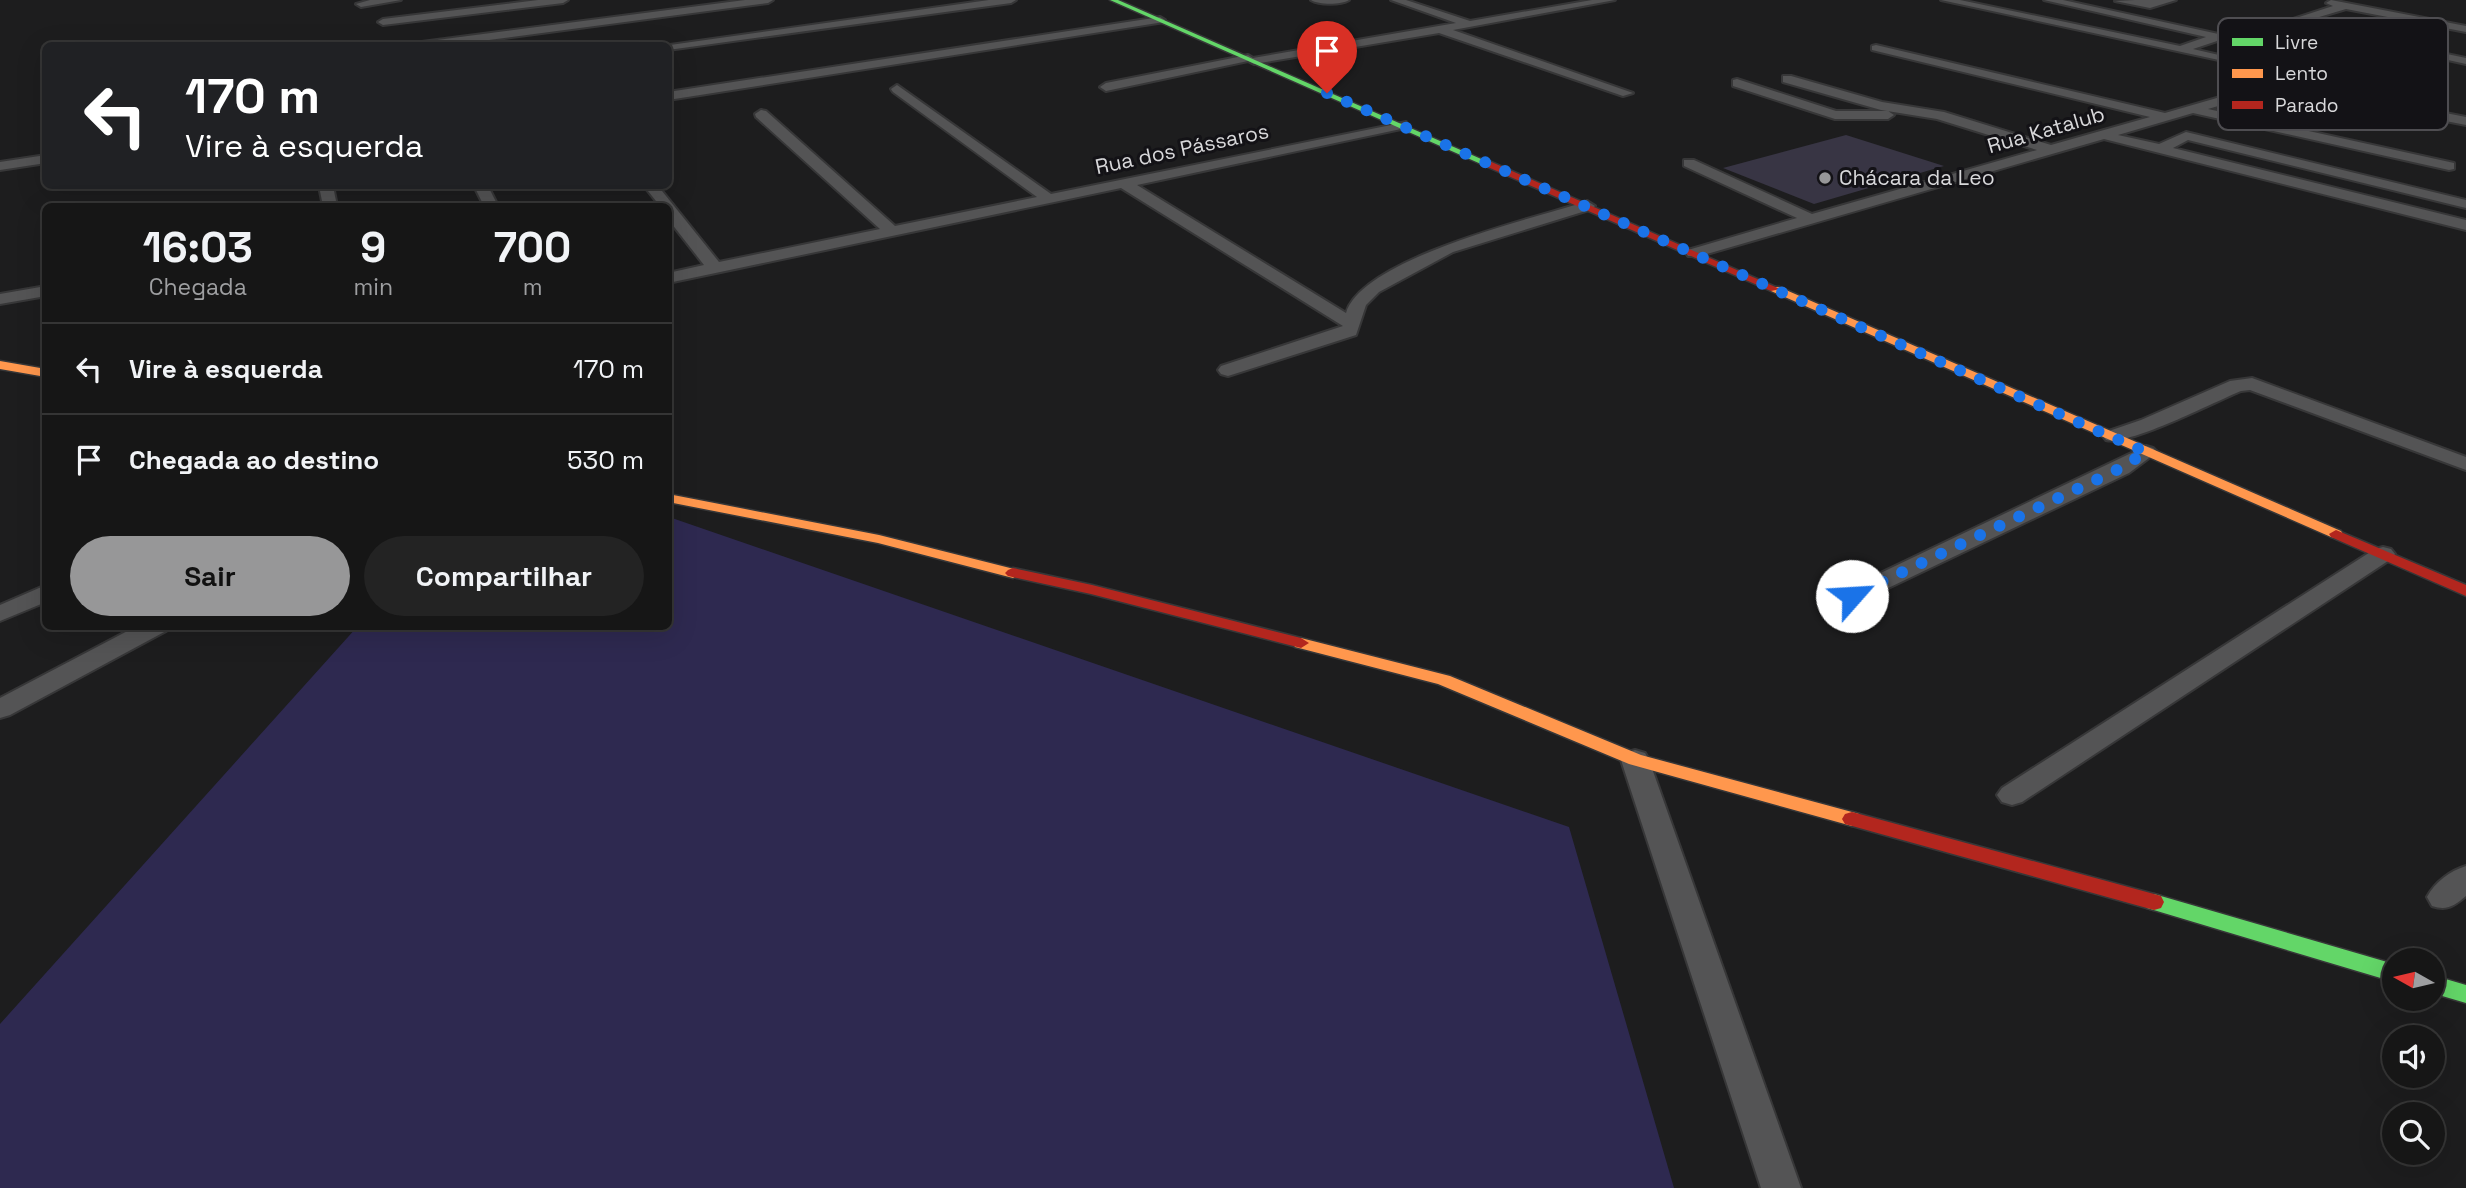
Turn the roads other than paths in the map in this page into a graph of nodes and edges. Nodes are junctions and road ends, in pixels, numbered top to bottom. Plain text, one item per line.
1 (396, 0) edge
2 (563, 0) edge
3 (768, 0) edge
4 (1011, 0) edge
5 (1113, 0) edge
6 (1316, 0) edge
7 (1344, 0) edge
8 (1396, 0) edge
9 (1610, 0) edge
10 (1946, 0) edge
11 (2049, 0) edge
12 (2115, 0) edge
13 (2171, 0) edge
14 (2323, 2) dead end
15 (362, 4) dead end
16 (2345, 6) junction
17 (2455, 15) dead end
18 (2303, 18) edge
19 (2408, 18) edge
20 (2442, 18) edge
21 (1160, 20) junction
22 (383, 22) dead end
23 (1470, 24) junction
24 (2448, 26) edge
25 (2466, 29) edge
26 (1440, 30) junction
27 (2218, 37) edge
28 (2218, 37) edge
29 (445, 42) edge
30 (672, 46) edge
31 (1876, 48) dead end
32 (2180, 49) junction
33 (2218, 57) edge
34 (2448, 57) edge
35 (1251, 60) junction
36 (2466, 61) edge
37 (1787, 79) dead end
38 (1737, 83) dead end
39 (1106, 88) dead end
40 (897, 89) dead end
41 (1627, 93) dead end
42 (672, 95) edge
43 (2218, 101) edge
44 (2193, 108) junction
45 (1917, 111) junction
46 (761, 114) dead end
47 (2218, 114) edge
48 (2166, 117) junction
49 (2448, 117) edge
50 (2466, 121) edge
51 (1401, 125) junction
52 (2448, 129) edge
53 (2290, 130) edge
54 (2466, 133) edge
55 (2104, 135) junction
56 (2160, 149) junction
57 (2052, 150) junction
58 (42, 160) edge
59 (1689, 163) dead end
60 (0, 166) edge
61 (2449, 166) dead end
62 (1124, 183) junction
63 (653, 189) edge
64 (1048, 198) junction
65 (665, 203) edge
66 (2466, 204) edge
67 (1587, 206) junction
68 (672, 212) edge
69 (1811, 219) junction
70 (2466, 225) edge
71 (891, 231) junction
72 (1694, 253) junction
73 (715, 268) junction
74 (672, 277) edge
75 (42, 292) edge
76 (0, 299) edge
77 (1352, 324) junction
78 (0, 365) edge
79 (1228, 369) dead end
80 (42, 372) edge
81 (2113, 436) junction
82 (2146, 452) junction
83 (2466, 464) edge
84 (672, 499) edge
85 (2382, 554) junction
86 (2466, 590) edge
87 (42, 594) edge
88 (1852, 596) dead end
89 (0, 614) edge
90 (149, 630) edge
91 (0, 709) edge
92 (1636, 760) junction
93 (2012, 795) dead end
94 (2382, 970) edge
95 (2445, 988) edge
96 (2466, 994) edge
97 (1781, 1188) edge

1 - 15 street
2 - 22 street
3 - 29 street
4 - 30 street
5 - 21 main road
6 - 7 street
8 - 23 street
9 - 23 street
10 - 32 street
11 - 27 street
12 - 13 street
14 - 16 street
16 - 18 street
16 - 19 street
17 - 20 street
21 - 35 main road
21 - 42 street
23 - 26 street
24 - 25 street
26 - 35 street
26 - 41 street
28 - 32 street
31 - 48 street
32 - 33 street
34 - 36 street
35 - 39 street
35 - 51 main road
37 - 45 street
38 - 45 street
40 - 64 street
43 - 44 street, Rua Katalub
44 - 47 street
44 - 48 street, Rua Katalub
45 - 57 street
46 - 71 street
48 - 55 street, Rua Katalub
49 - 50 street
51 - 62 street, Rua dos Pássaros
51 - 67 main road
52 - 54 street
53 - 61 street
55 - 56 street
55 - 57 street, Rua Katalub
56 - 66 street
56 - 70 street
57 - 69 street, Rua Katalub
58 - 60 street
59 - 69 street
62 - 64 street, Rua dos Pássaros
62 - 77 street
63 - 65 street
64 - 71 street, Rua dos Pássaros
67 - 72 main road
67 - 77 street
68 - 73 street
69 - 72 street, Rua Katalub
71 - 73 street, Rua dos Pássaros
72 - 81 main road
73 - 74 street, Rua dos Pássaros
75 - 76 street
77 - 79 street
78 - 80 main road
81 - 82 main road
81 - 83 street
82 - 85 main road
82 - 88 street
84 - 92 main road
85 - 86 main road
85 - 93 street
87 - 89 street
90 - 91 street
92 - 94 main road
92 - 97 street
95 - 96 main road

